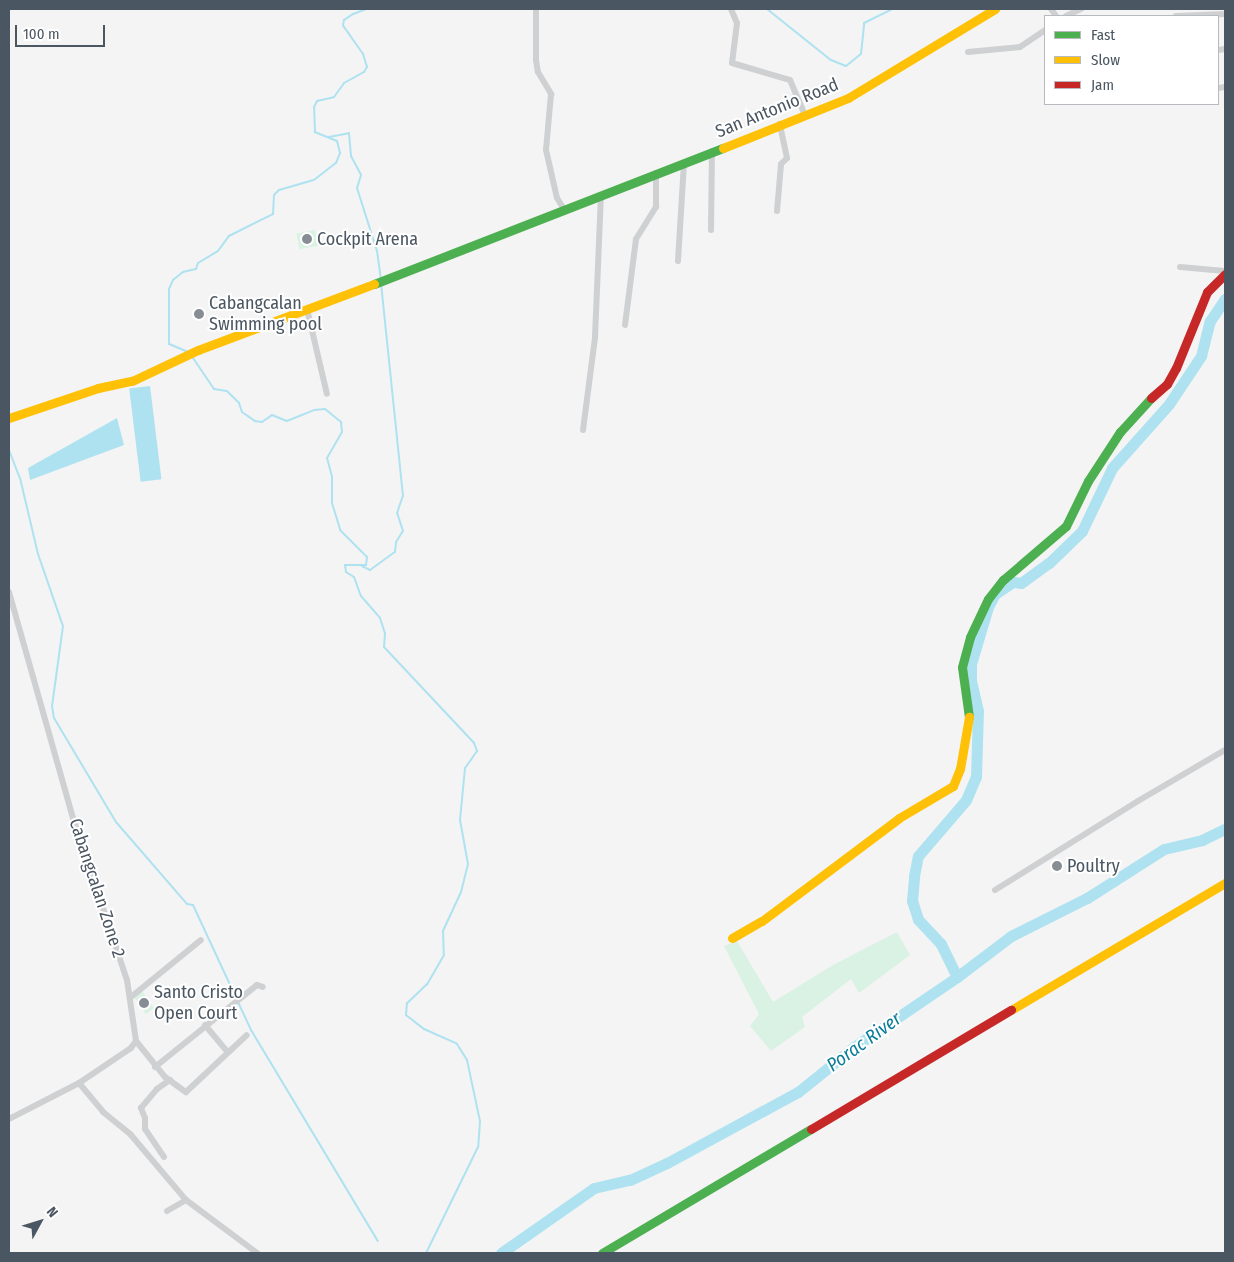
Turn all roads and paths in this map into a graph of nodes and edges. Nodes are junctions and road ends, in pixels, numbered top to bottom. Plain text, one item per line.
1 (536, 9) edge
2 (731, 9) edge
3 (994, 9) edge
4 (1081, 9) edge
5 (1225, 14) edge
6 (1068, 15) edge
7 (1200, 15) edge
8 (1044, 31) edge
9 (968, 52) dead end
10 (804, 115) junction
11 (780, 124) junction
12 (712, 152) junction
13 (684, 163) junction
14 (656, 174) junction
15 (601, 196) junction
16 (777, 211) dead end
17 (562, 212) junction
18 (711, 230) dead end
19 (678, 262) dead end
20 (1180, 267) dead end
21 (1225, 273) edge
22 (307, 309) junction
23 (625, 325) dead end
24 (327, 394) dead end
25 (9, 418) edge
26 (583, 430) dead end
27 (9, 592) edge
28 (12, 619) edge
29 (1225, 750) edge
30 (1225, 883) edge
31 (996, 890) dead end
32 (732, 938) dead end
33 (201, 940) dead end
34 (263, 987) dead end
35 (131, 997) junction
36 (205, 1025) junction
37 (247, 1035) dead end
38 (136, 1041) junction
39 (228, 1052) junction
40 (155, 1067) junction
41 (170, 1080) junction
42 (79, 1083) junction
43 (9, 1119) edge
44 (164, 1157) dead end
45 (186, 1200) junction
46 (167, 1211) dead end
47 (257, 1253) edge
48 (602, 1253) edge

1 - 17 street
2 - 10 street
3 - 10 street, San Antonio Road
4 - 6 street
5 - 7 street
8 - 9 street
10 - 11 street, San Antonio Road
11 - 12 street, San Antonio Road
11 - 16 street
12 - 13 street, San Antonio Road
12 - 18 street
13 - 14 street, San Antonio Road
13 - 19 street
14 - 15 street, San Antonio Road
14 - 23 street
15 - 17 street, San Antonio Road
15 - 26 street
17 - 22 street, San Antonio Road
20 - 21 street
21 - 32 street
22 - 24 street
22 - 25 street, San Antonio Road
27 - 28 street, Cabangcalan Zone 2
28 - 35 street, Cabangcalan Zone 2
29 - 31 street
30 - 48 street
33 - 35 street
34 - 36 street
35 - 38 street, Cabangcalan Zone 2
36 - 39 street
36 - 40 street
37 - 39 street
38 - 40 street
38 - 42 street
39 - 41 street
40 - 41 street
41 - 44 street
42 - 43 street
42 - 45 street
45 - 46 street
45 - 47 street

